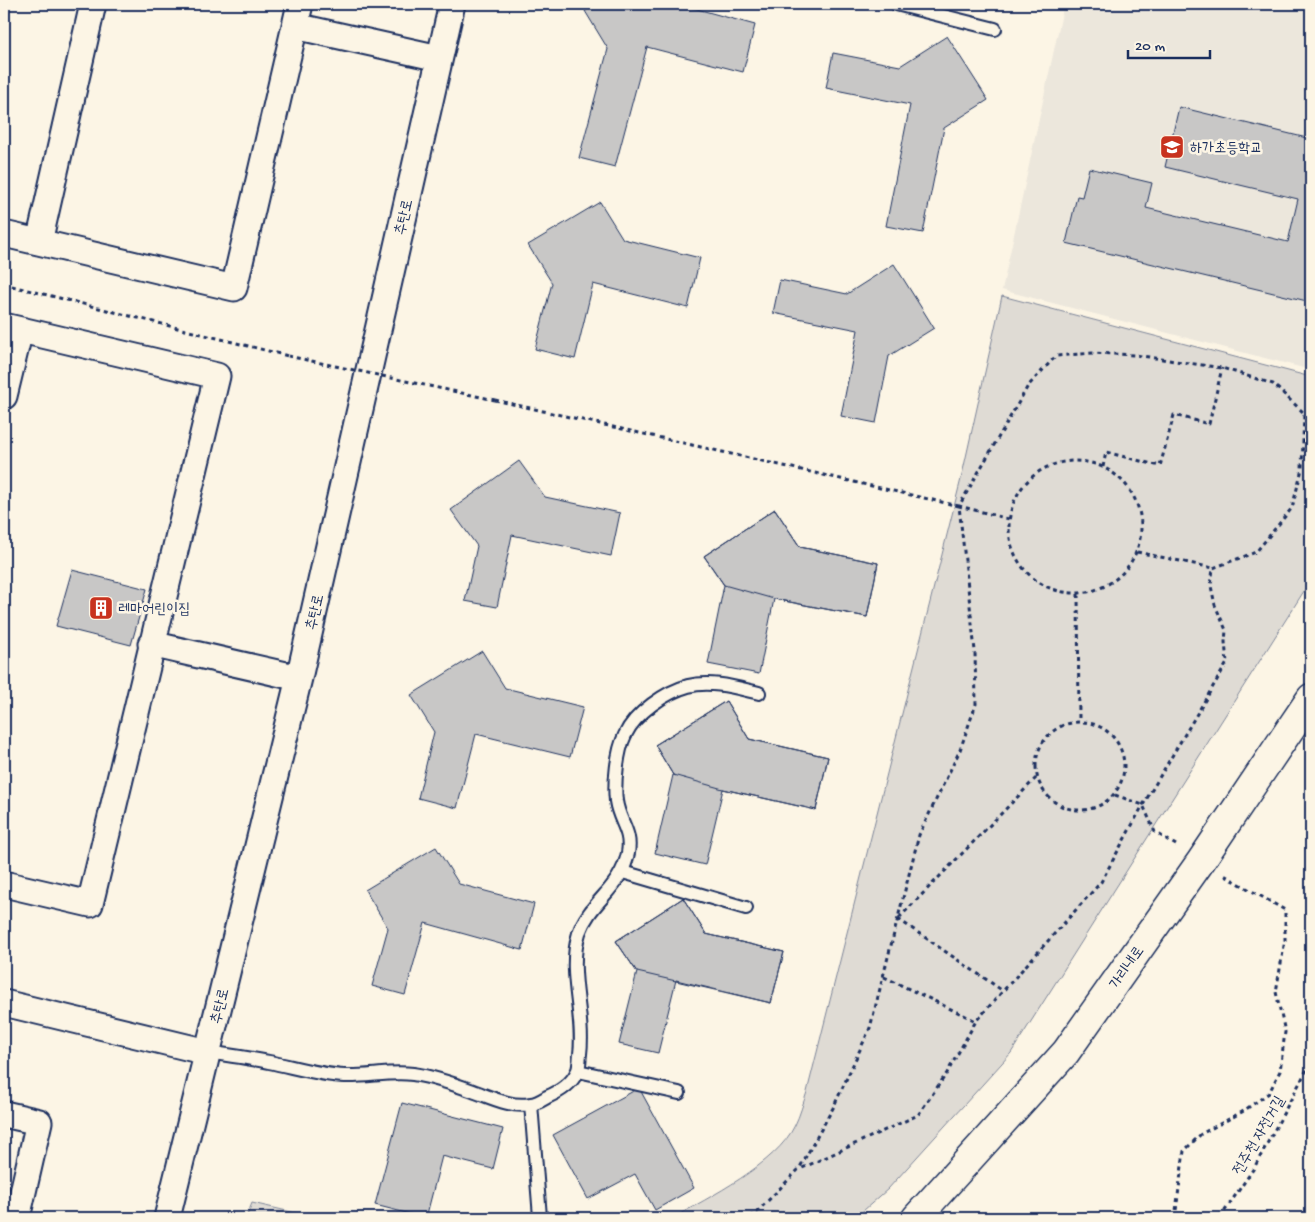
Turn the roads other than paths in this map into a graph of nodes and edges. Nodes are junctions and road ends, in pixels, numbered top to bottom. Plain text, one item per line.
1 (93, 4) edge
2 (452, 4) edge
3 (896, 4) edge
4 (297, 15) edge
5 (995, 29) dead end
6 (439, 58) junction
7 (4, 234) edge
8 (39, 242) junction
9 (12, 328) edge
10 (4, 396) edge
11 (151, 644) junction
12 (300, 678) junction
13 (759, 693) dead end
14 (1311, 698) edge
15 (623, 872) junction
16 (4, 884) edge
17 (746, 908) dead end
18 (4, 1003) edge
19 (207, 1052) junction
20 (578, 1071) junction
21 (679, 1093) dead end
22 (531, 1104) junction
23 (4, 1114) edge
24 (540, 1217) dead end
25 (17, 1218) edge
26 (167, 1218) edge
27 (916, 1218) edge

1 - 8 street
2 - 6 street, 추탄로
3 - 5 lane
4 - 6 street
4 - 8 street
6 - 12 street, 추탄로
7 - 8 street
9 - 10 street
9 - 11 street
11 - 12 street
11 - 16 street
12 - 19 street, 추탄로
13 - 15 lane
14 - 27 street, 가리내로
15 - 17 lane
15 - 20 lane
18 - 19 street
19 - 22 lane
19 - 26 street, 추탄로
20 - 21 lane
20 - 22 lane
22 - 24 lane
23 - 25 street

